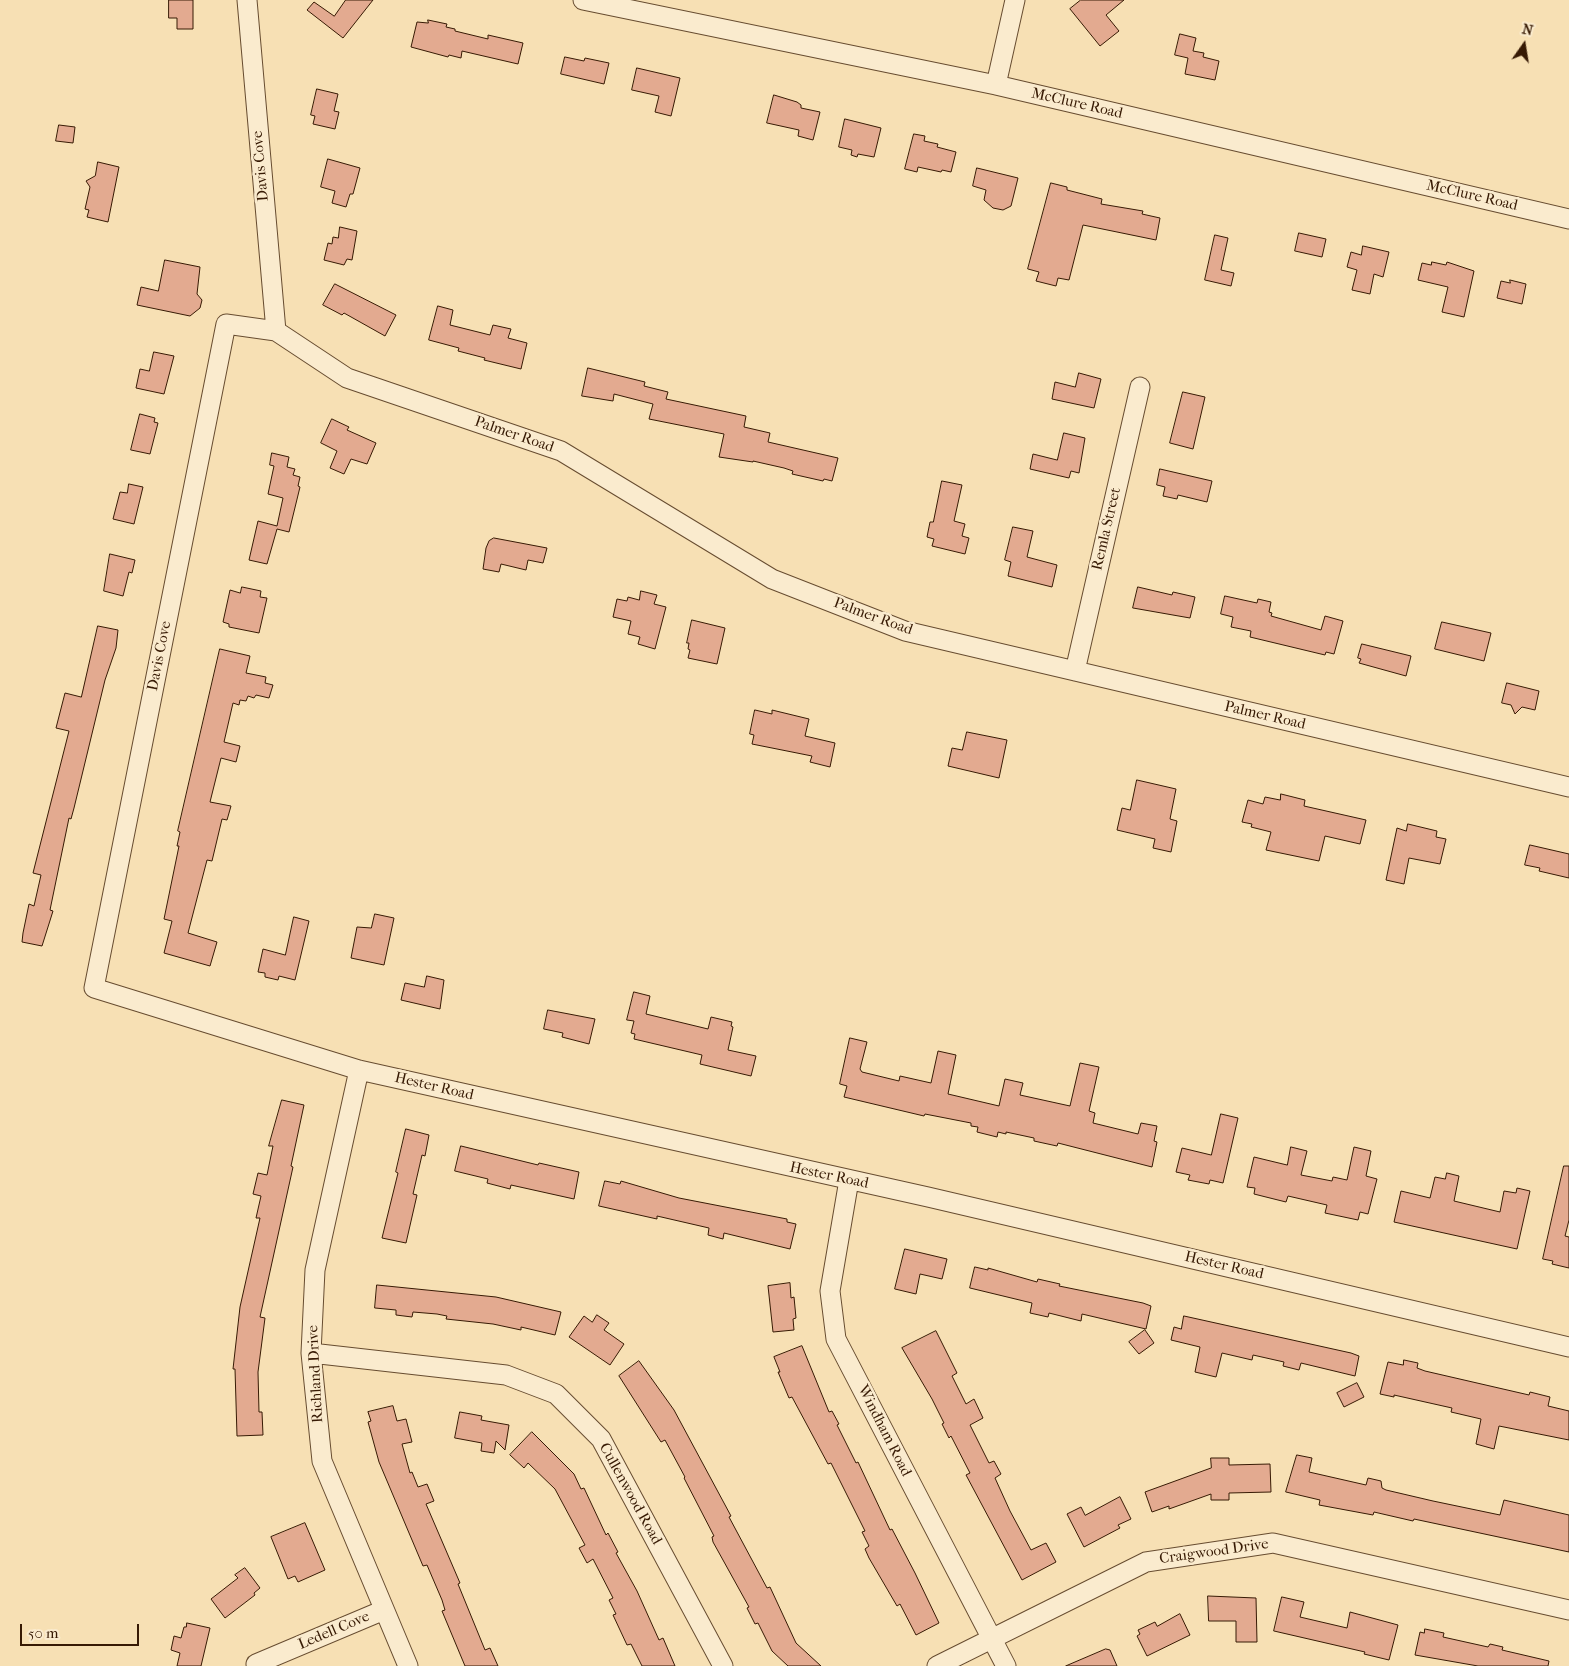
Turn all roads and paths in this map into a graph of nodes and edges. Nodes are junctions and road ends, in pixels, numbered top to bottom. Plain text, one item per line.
1 (247, 0) edge
2 (583, 0) edge
3 (1015, 0) edge
4 (996, 85) junction
5 (1569, 219) edge
6 (226, 324) joint
7 (276, 331) junction
8 (1140, 388) dead end
9 (1075, 672) junction
10 (1569, 787) edge
11 (94, 988) joint
12 (359, 1070) junction
13 (850, 1180) junction
14 (1569, 1346) edge
15 (311, 1353) junction
16 (384, 1610) junction
17 (1569, 1610) edge
18 (990, 1638) junction
19 (256, 1664) dead end
20 (408, 1666) edge
21 (723, 1666) edge
22 (937, 1666) edge
23 (1006, 1666) edge

1 - 7 street, Davis Cove
2 - 4 street, McClure Road
3 - 4 street
4 - 5 street, McClure Road
6 - 7 street, Palmer Road
6 - 11 street, Davis Cove
7 - 9 street, Palmer Road
8 - 9 street, Remla Street
9 - 10 street, Palmer Road
11 - 12 street, Hester Road
12 - 13 street, Hester Road
12 - 15 street, Richland Drive
13 - 14 street, Hester Road
13 - 18 street, Windham Road
15 - 16 street, Richland Drive
15 - 21 street, Cullenwood Road
16 - 19 street, Ledell Cove
16 - 20 street, Richland Drive
17 - 18 street, Craigwood Drive
18 - 22 street, Craigwood Drive
18 - 23 street, Windham Road

